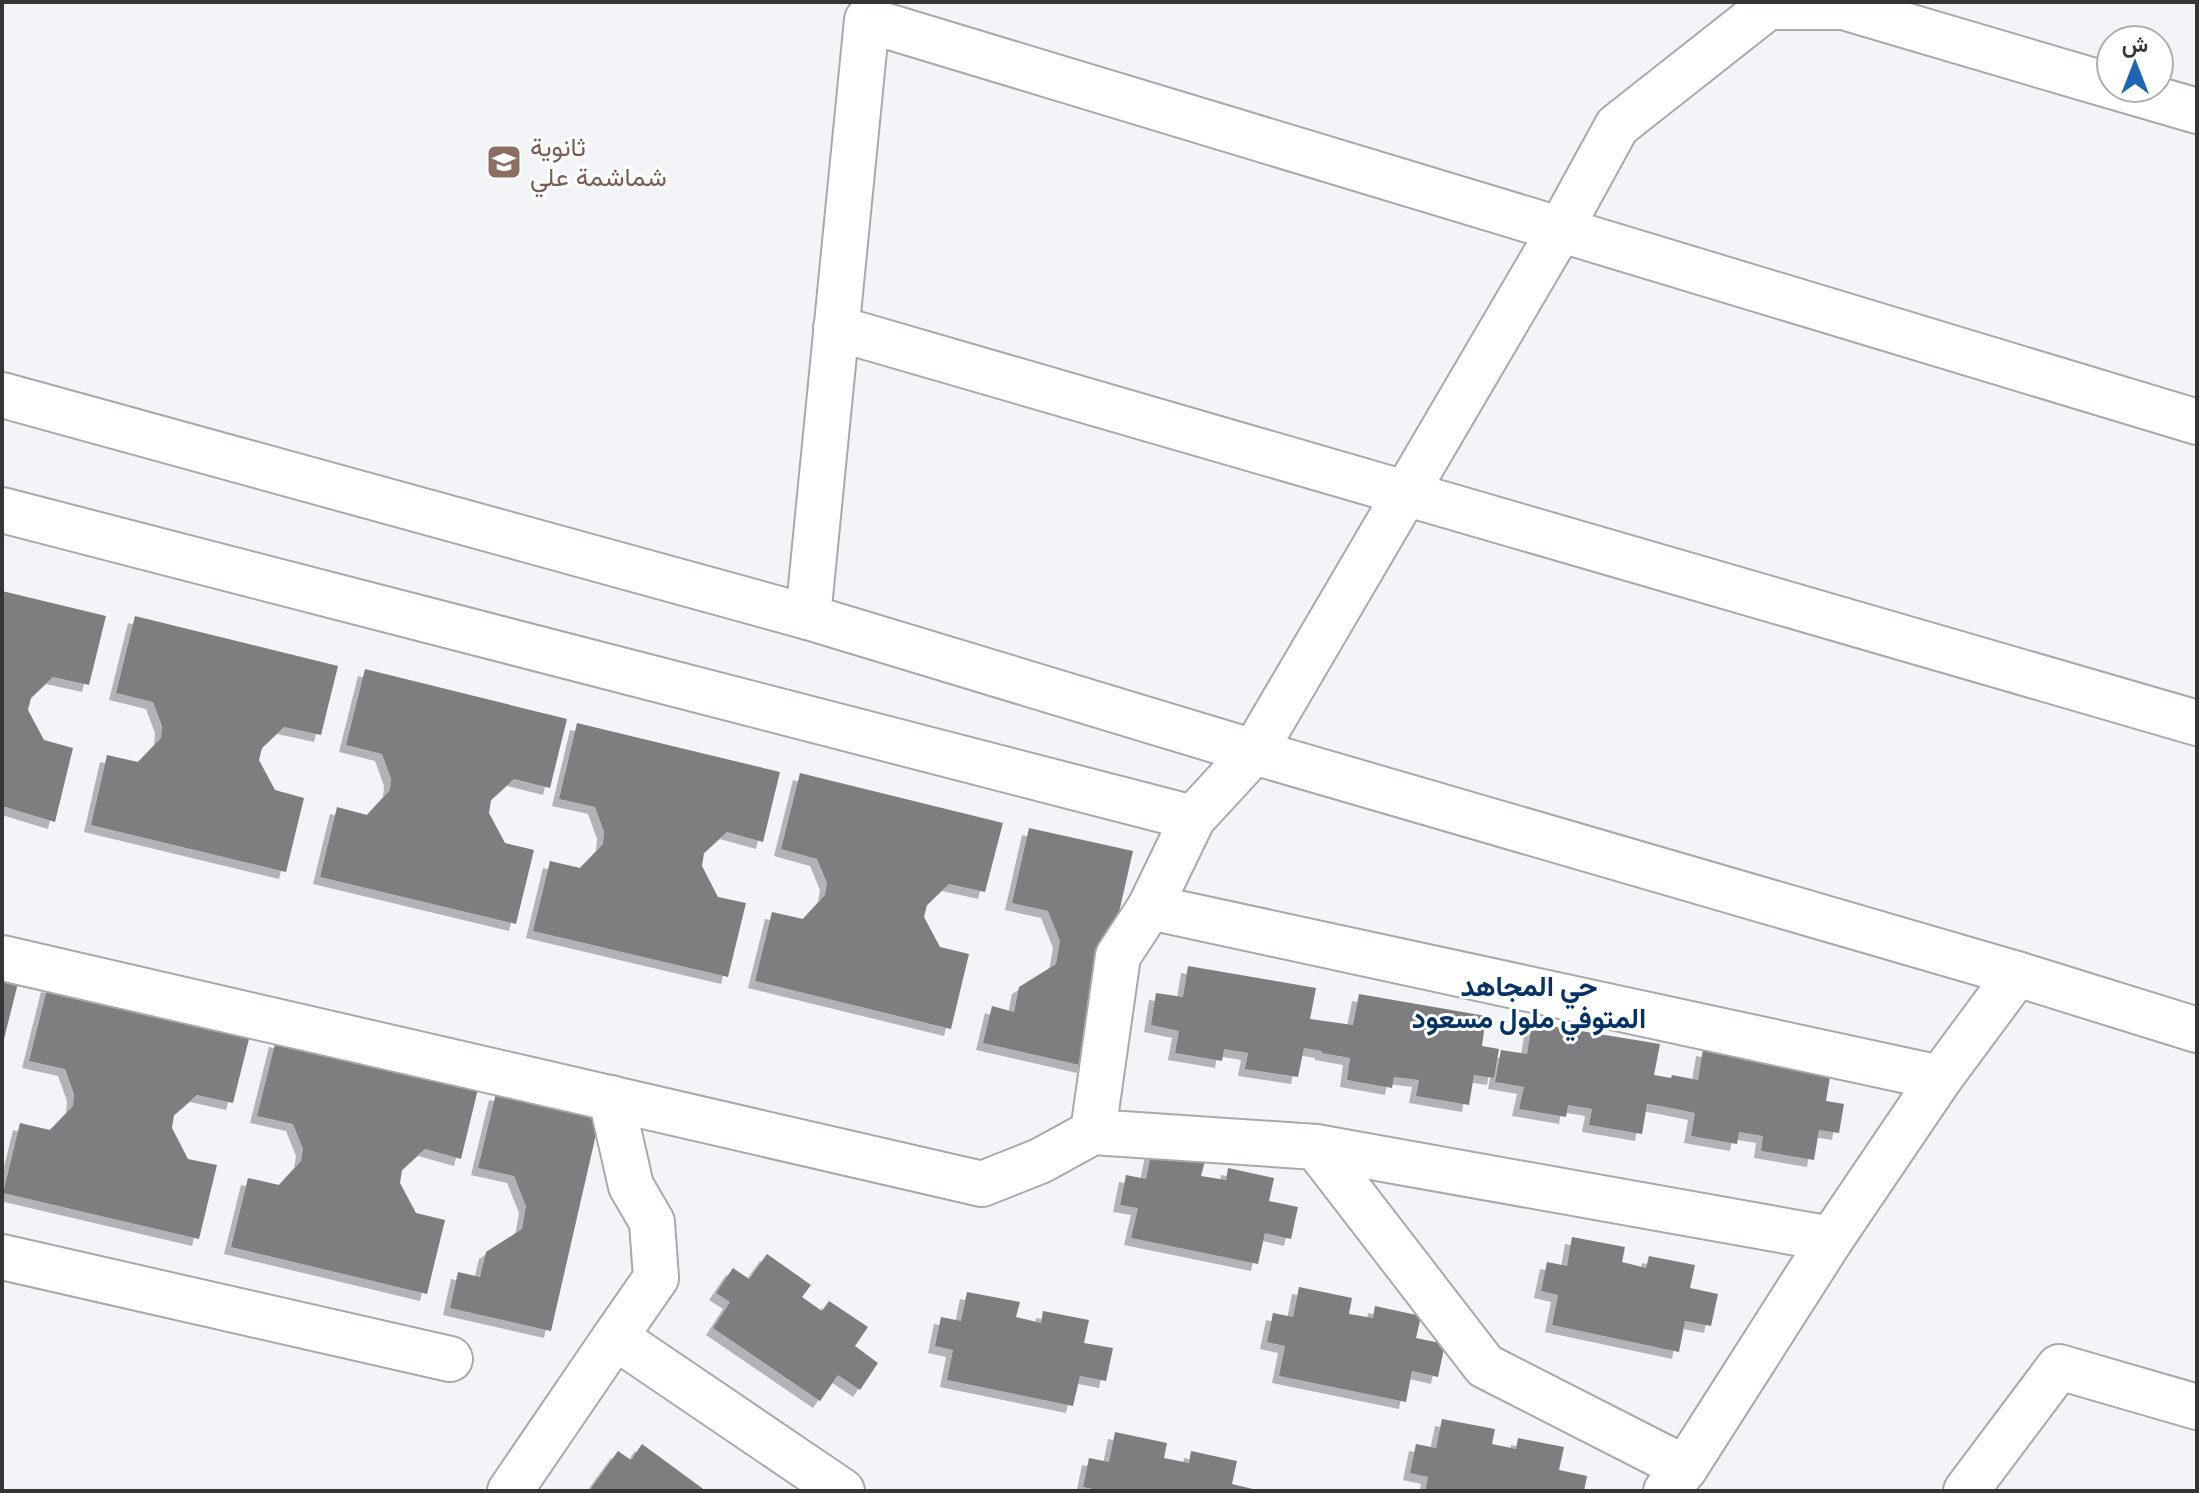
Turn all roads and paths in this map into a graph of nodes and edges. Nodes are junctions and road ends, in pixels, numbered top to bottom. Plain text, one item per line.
1 (868, 11) edge
2 (2095, 81) edge
3 (2173, 104) edge
4 (2197, 111) edge
5 (1560, 230) junction
6 (836, 328) junction
7 (2, 395) edge
8 (2197, 422) edge
9 (1406, 493) junction
10 (2, 510) edge
11 (808, 617) junction
12 (2197, 723) edge
13 (1254, 752) junction
14 (1193, 818) junction
15 (1150, 907) junction
16 (2, 958) edge
17 (2017, 974) junction
18 (2197, 1030) edge
19 (1940, 1078) junction
20 (611, 1098) junction
21 (1093, 1132) junction
22 (1316, 1147) junction
23 (1831, 1239) junction
24 (2, 1257) edge
25 (615, 1337) junction
26 (450, 1359) dead end
27 (2197, 1407) edge
28 (1675, 1479) edge
29 (510, 1491) edge
30 (842, 1491) edge
31 (1966, 1491) edge

1 - 5 street
1 - 6 street
2 - 5 street
3 - 4 street
5 - 8 street
5 - 9 street
6 - 9 street
6 - 11 street
7 - 11 street
9 - 12 street
9 - 13 street
10 - 14 street
11 - 13 street
13 - 14 street
13 - 17 street
14 - 15 street
15 - 19 street
15 - 21 street
16 - 20 street
17 - 18 street
17 - 19 street
19 - 23 street
20 - 21 street
20 - 25 street
21 - 22 street
22 - 23 street
22 - 28 street
23 - 28 street
24 - 26 street
25 - 29 street
25 - 30 street
27 - 31 street

